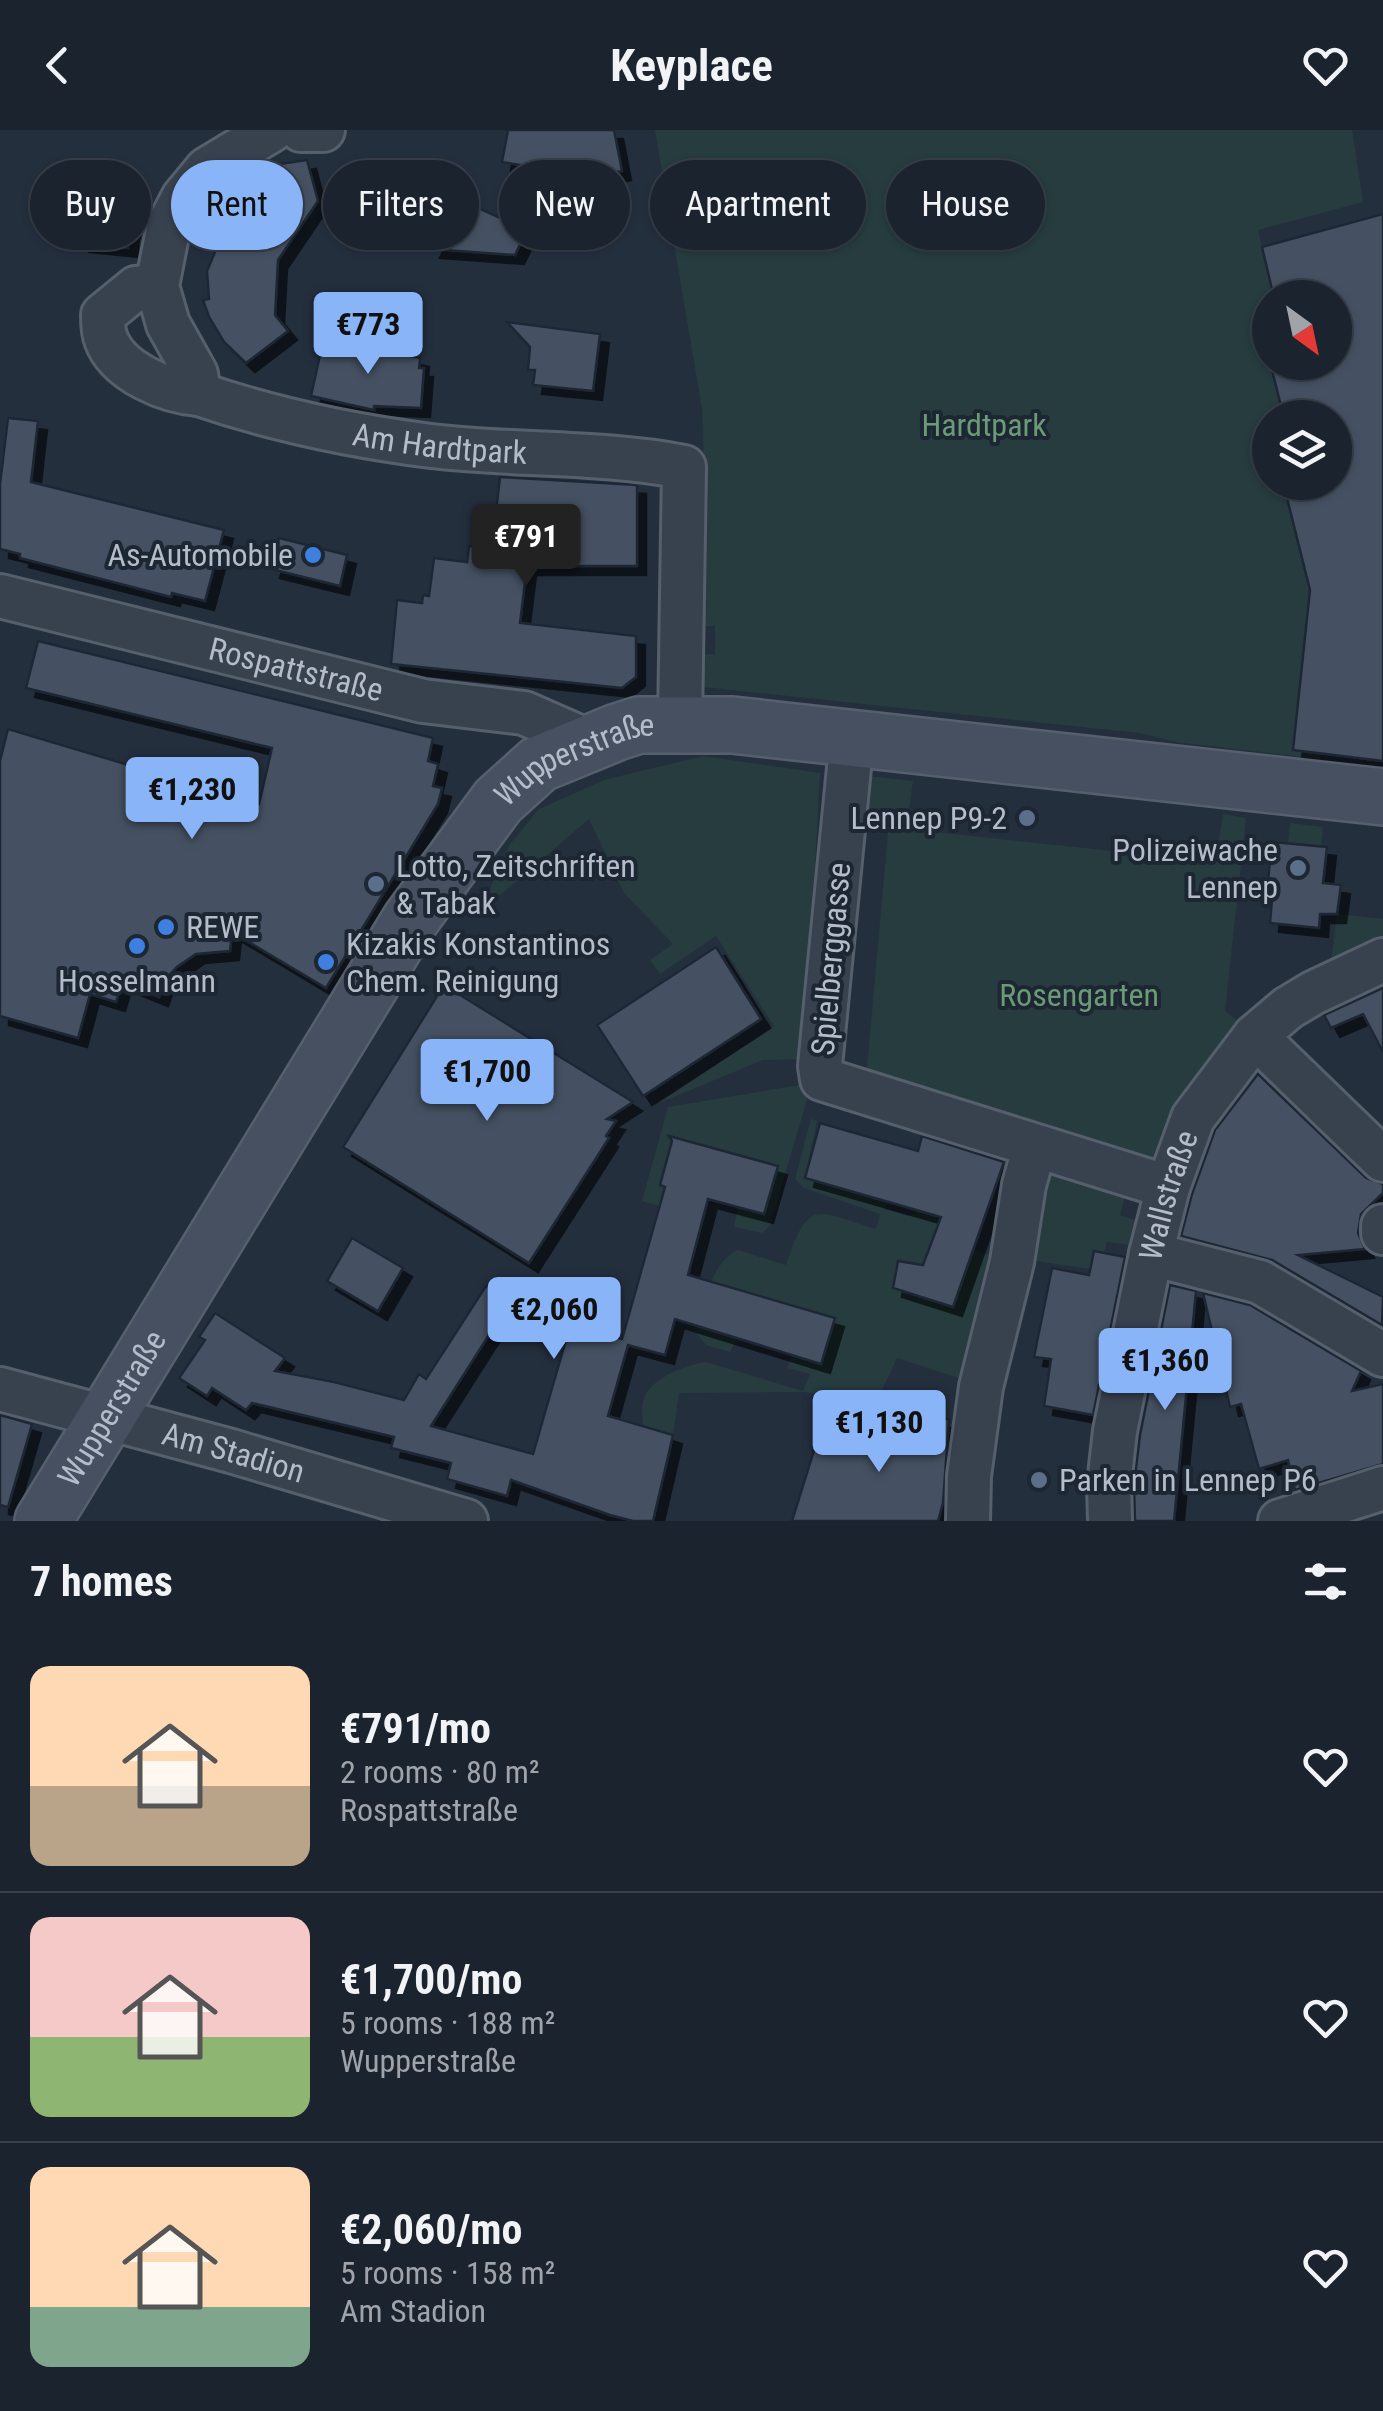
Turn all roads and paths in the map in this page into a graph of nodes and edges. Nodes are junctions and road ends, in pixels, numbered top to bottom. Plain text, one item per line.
1 (272, 130) edge
2 (301, 130) edge
3 (324, 130) edge
4 (156, 286) junction
5 (200, 394) junction
6 (0, 596) edge
7 (680, 724) junction
8 (852, 737) junction
9 (590, 742) junction
10 (1383, 797) edge
11 (1383, 960) edge
12 (1255, 1036) junction
13 (1035, 1146) junction
14 (1383, 1160) edge
15 (1168, 1187) junction
16 (1151, 1254) junction
17 (1383, 1355) edge
18 (0, 1389) edge
19 (107, 1419) junction
20 (1383, 1488) edge
21 (43, 1521) edge
22 (466, 1521) edge
23 (968, 1521) edge
24 (1110, 1521) edge
25 (1280, 1521) edge

1 - 4 street
2 - 3 street
4 - 5 street
4 - 5 street, Am Hardtpark
5 - 7 street, Am Hardtpark
6 - 9 street, Rospattstraße
7 - 8 street, Wupperstraße
7 - 9 street, Wupperstraße
8 - 10 street, Wupperstraße
8 - 13 street, Spielberggasse
9 - 19 street, Wupperstraße
11 - 12 street, Wallstraße
12 - 14 street
12 - 15 street, Wallstraße
13 - 15 street, Spielberggasse
13 - 23 street
15 - 16 street, Wallstraße
16 - 17 street
16 - 24 street, Wallstraße
18 - 19 street, Am Stadion
19 - 21 street, Wupperstraße
19 - 22 street, Am Stadion
20 - 25 street

